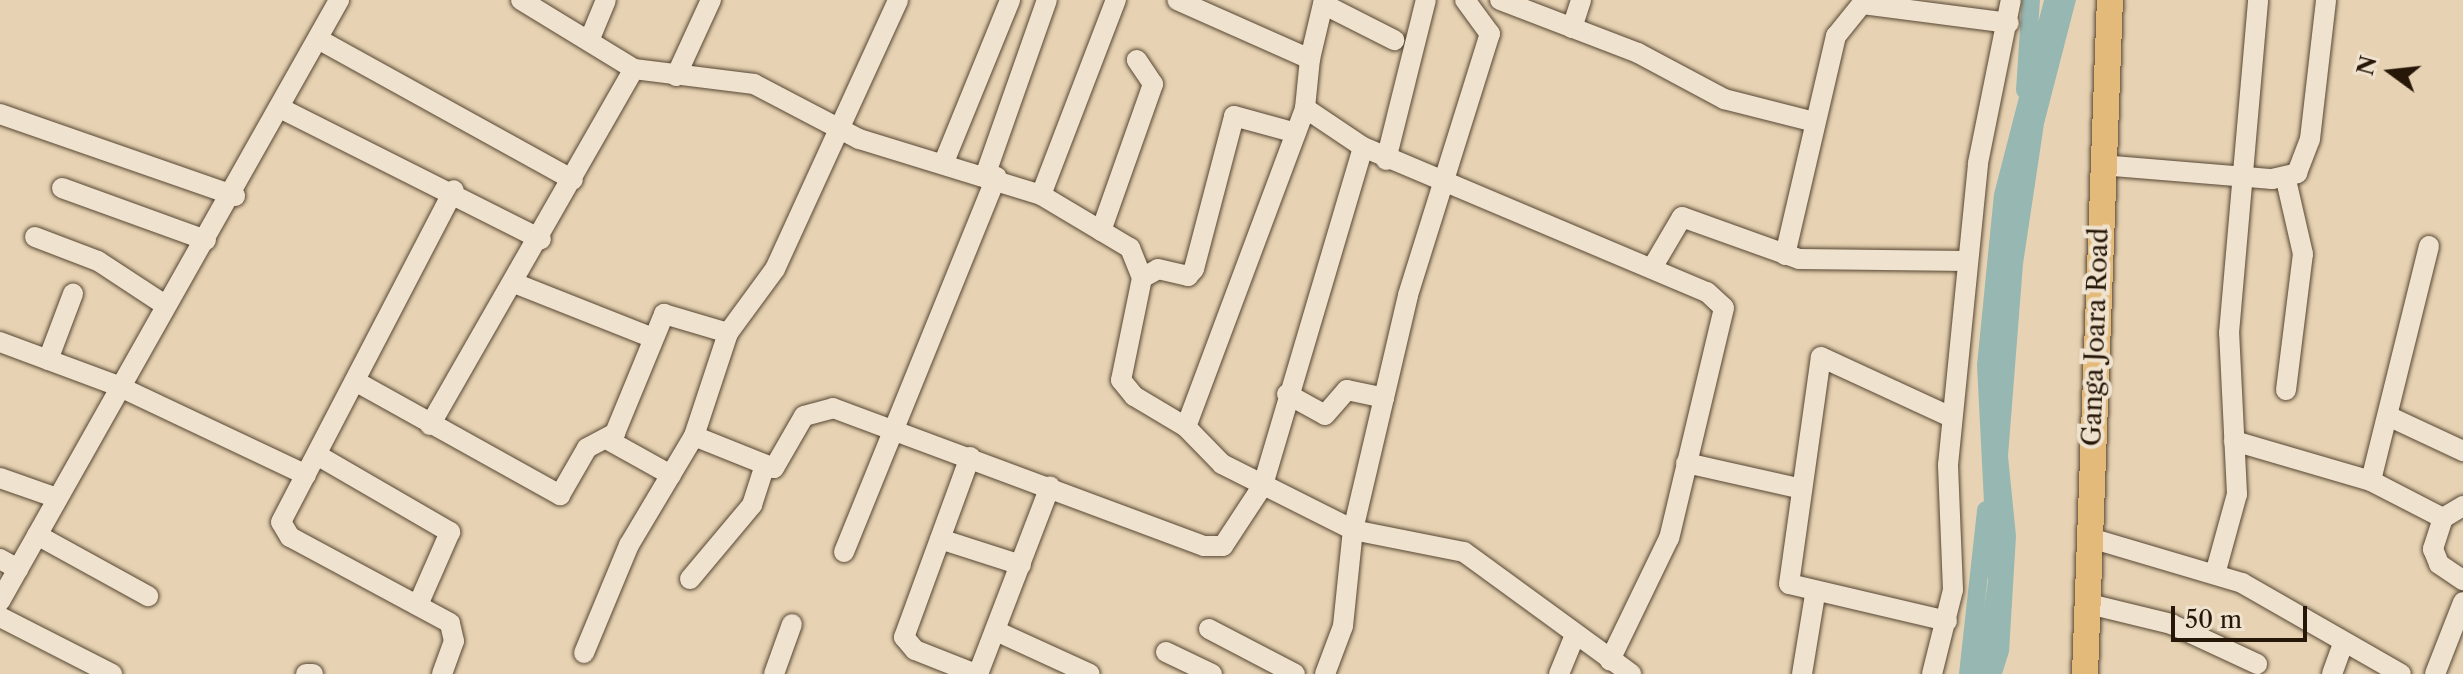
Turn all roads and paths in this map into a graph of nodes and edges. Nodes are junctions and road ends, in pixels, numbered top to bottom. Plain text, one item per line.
1 (521, 0) edge
2 (606, 0) edge
3 (711, 0) edge
4 (898, 0) edge
5 (1010, 0) edge
6 (1047, 0) edge
7 (1116, 0) edge
8 (1177, 0) edge
9 (1426, 0) edge
10 (1465, 0) edge
11 (1500, 0) edge
12 (1581, 0) edge
13 (2011, 0) edge
14 (2110, 0) edge
15 (2258, 0) edge
16 (2326, 0) edge
17 (337, 1) edge
18 (1321, 1) edge
19 (1864, 2) edge
20 (2009, 23) junction
21 (1572, 28) junction
22 (318, 39) junction
23 (1394, 40) dead end
24 (589, 41) junction
25 (1310, 59) junction
26 (1137, 60) dead end
27 (634, 69) junction
28 (676, 76) junction
29 (280, 108) junction
30 (1305, 108) junction
31 (0, 114) edge
32 (1811, 121) junction
33 (842, 132) junction
34 (1296, 133) junction
35 (1363, 147) junction
36 (1386, 160) junction
37 (944, 162) junction
38 (2101, 165) junction
39 (991, 175) junction
40 (2242, 177) junction
41 (1445, 179) junction
42 (573, 180) junction
43 (2286, 180) junction
44 (62, 188) dead end
45 (454, 190) junction
46 (1041, 195) junction
47 (235, 196) junction
48 (1101, 231) junction
49 (35, 237) dead end
50 (541, 239) junction
51 (206, 240) junction
52 (2429, 246) dead end
53 (1785, 255) junction
54 (1967, 261) junction
55 (1652, 268) junction
56 (1142, 278) junction
57 (514, 283) junction
58 (73, 294) dead end
59 (165, 305) junction
60 (728, 333) junction
61 (653, 338) junction
62 (0, 342) edge
63 (48, 360) junction
64 (355, 381) junction
65 (118, 386) junction
66 (2286, 390) dead end
67 (1287, 394) junction
68 (1384, 398) junction
69 (2388, 416) junction
70 (1951, 417) junction
71 (430, 425) junction
72 (1186, 427) junction
73 (893, 430) junction
74 (694, 436) junction
75 (608, 440) junction
76 (2234, 441) junction
77 (2463, 451) edge
78 (317, 455) junction
79 (970, 457) junction
80 (1686, 463) junction
81 (764, 467) junction
82 (306, 475) junction
83 (671, 475) junction
84 (0, 478) edge
85 (2371, 481) junction
86 (1263, 485) junction
87 (1050, 486) junction
88 (1798, 488) junction
89 (57, 498) junction
90 (2463, 506) edge
91 (2443, 518) junction
92 (1353, 530) junction
93 (37, 535) junction
94 (2087, 537) junction
95 (940, 539) junction
96 (844, 552) dead end
97 (9, 564) edge
98 (1021, 565) junction
99 (2215, 574) junction
100 (690, 579) dead end
101 (2463, 580) edge
102 (1815, 595) junction
103 (148, 596) dead end
104 (0, 601) edge
105 (2463, 602) edge
106 (2085, 603) junction
107 (418, 605) junction
108 (0, 617) edge
109 (1947, 621) junction
110 (792, 624) dead end
111 (1209, 629) dead end
112 (996, 631) junction
113 (1575, 635) junction
114 (2342, 647) junction
115 (1166, 652) dead end
116 (584, 653) dead end
117 (1610, 660) junction
118 (2257, 664) dead end
119 (112, 674) edge
120 (306, 674) edge
121 (313, 674) edge
122 (442, 674) edge
123 (774, 674) edge
124 (977, 674) edge
125 (1090, 674) edge
126 (1212, 674) edge
127 (1295, 674) edge
128 (1325, 674) edge
129 (1559, 674) edge
130 (1631, 674) edge
131 (1802, 674) edge
132 (1932, 674) edge
133 (2085, 674) edge
134 (2332, 674) edge
135 (2401, 674) edge
136 (2435, 674) edge

1 - 24 street
2 - 24 street
3 - 28 street
4 - 33 street
5 - 37 street
6 - 39 street
7 - 46 street
8 - 25 street
9 - 36 street
10 - 41 street
11 - 21 street
12 - 21 street
13 - 20 street
14 - 38 main road, Ganga Joara Road
15 - 40 street
16 - 43 street
17 - 22 street
18 - 23 street
18 - 25 street
19 - 20 street
19 - 32 street
20 - 54 street
21 - 32 street
22 - 29 street
22 - 42 street
24 - 27 street
25 - 30 street
26 - 48 street
27 - 28 street
27 - 42 street
28 - 33 street
29 - 45 street
29 - 47 street
30 - 34 street
30 - 35 street
31 - 47 street
32 - 53 street
33 - 37 street
33 - 60 street
34 - 56 street
34 - 72 street
35 - 36 street
35 - 67 street
36 - 41 street
37 - 39 street
38 - 40 street
38 - 94 main road, Ganga Joara Road
39 - 46 street
39 - 73 street
40 - 43 street
40 - 76 street
41 - 55 street
41 - 68 street
42 - 50 street
43 - 66 street
44 - 51 street
45 - 50 street
45 - 64 street
46 - 48 street
47 - 51 street
48 - 56 street
49 - 59 street
50 - 57 street
51 - 59 street
52 - 69 street
53 - 54 street
53 - 55 street
54 - 70 street
55 - 80 street
56 - 72 street
57 - 61 street
57 - 71 street
58 - 63 street
59 - 65 street
60 - 61 street
60 - 74 street
61 - 75 street
62 - 63 street
63 - 65 street
64 - 71 street
64 - 78 street
65 - 82 street
65 - 89 street
67 - 68 street
67 - 86 street
68 - 92 street
69 - 77 street
69 - 85 street
70 - 88 street
70 - 109 street
71 - 75 street
72 - 86 street
73 - 79 street
73 - 81 street
73 - 96 street
74 - 81 street
74 - 83 street
75 - 83 street
76 - 85 street
76 - 99 street
78 - 82 street
78 - 107 street
79 - 87 street
79 - 95 street
80 - 88 street
80 - 117 street
81 - 100 street
82 - 107 street
83 - 116 street
84 - 89 street
85 - 91 street
86 - 87 street
86 - 92 street
87 - 98 street
88 - 102 street
89 - 93 street
90 - 91 street
91 - 101 street
92 - 113 street
92 - 128 street
93 - 97 street
93 - 103 street
94 - 99 street
94 - 106 main road, Ganga Joara Road
95 - 98 street
95 - 124 street
97 - 104 street
98 - 112 street
99 - 114 street
102 - 109 street
102 - 131 street
105 - 136 street
106 - 118 street
106 - 133 main road, Ganga Joara Road
107 - 122 street
108 - 119 street
109 - 132 street
110 - 123 street
111 - 127 street
112 - 124 street
112 - 125 street
113 - 117 street
113 - 129 street
114 - 134 street
114 - 135 street
115 - 126 street
117 - 130 street
120 - 121 street

